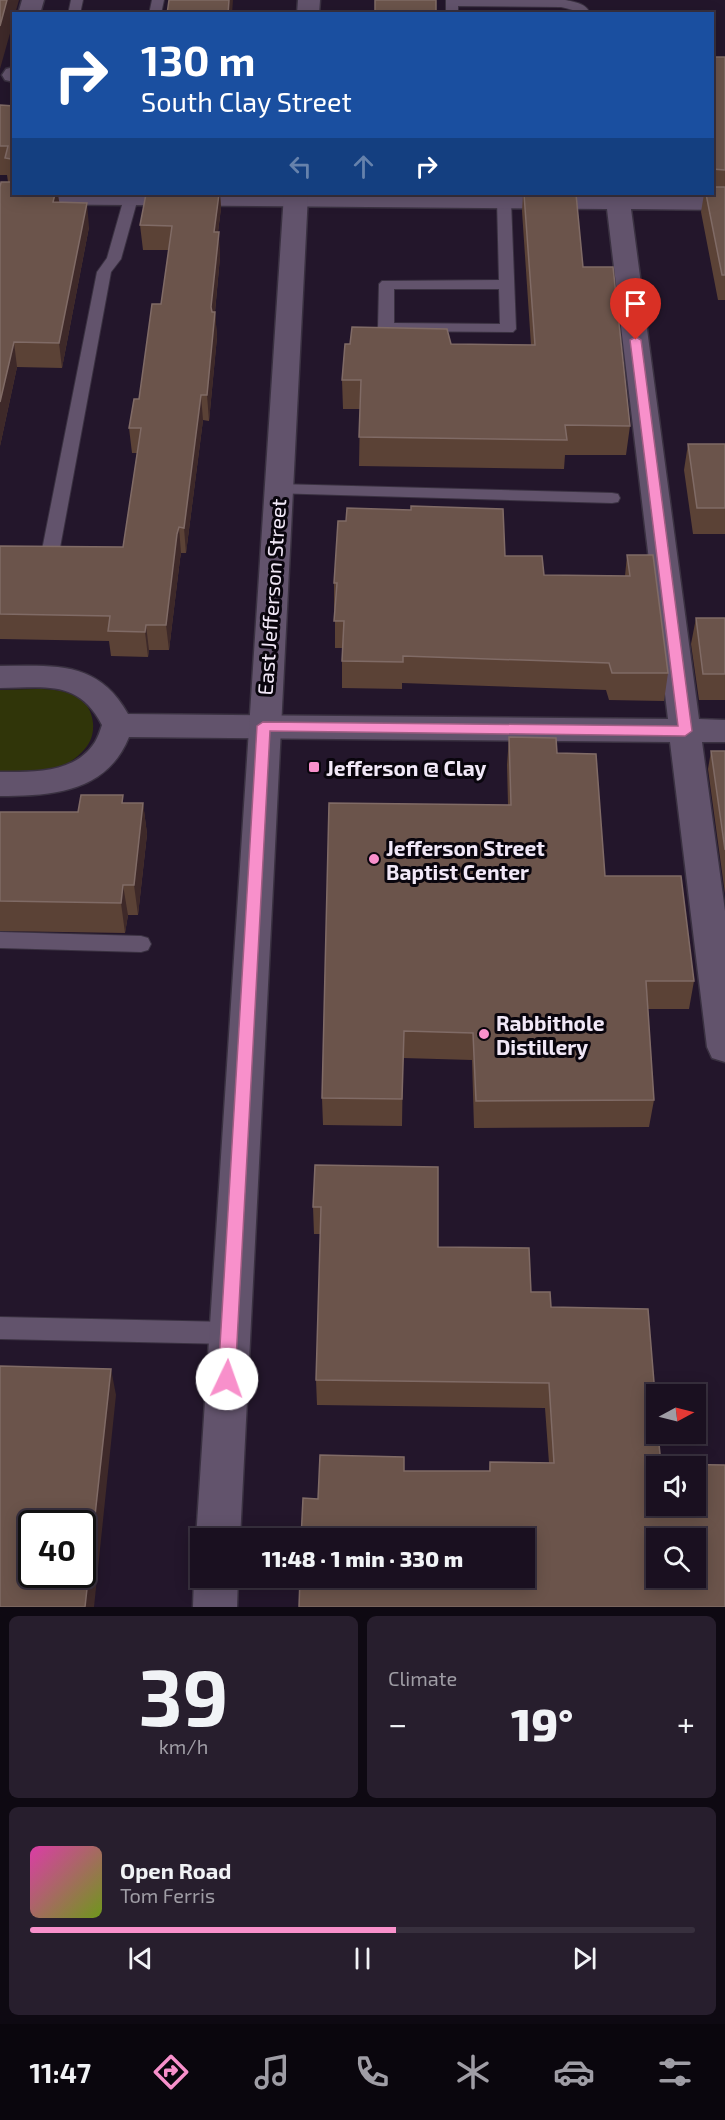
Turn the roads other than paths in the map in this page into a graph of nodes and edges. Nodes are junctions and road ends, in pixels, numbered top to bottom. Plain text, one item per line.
1 (452, 12) edge
2 (582, 12) edge
3 (116, 196) edge
4 (296, 196) edge
5 (0, 197) edge
6 (612, 199) edge
7 (504, 201) junction
8 (725, 203) edge
9 (507, 285) junction
10 (278, 489) junction
11 (612, 498) dead end
12 (0, 556) edge
13 (0, 677) edge
14 (118, 725) junction
15 (263, 726) junction
16 (685, 731) junction
17 (725, 731) edge
18 (0, 784) edge
19 (0, 940) edge
20 (141, 944) dead end
21 (725, 1047) edge
22 (0, 1328) edge
23 (229, 1333) junction
24 (219, 1528) edge
25 (216, 1588) edge
26 (215, 1607) edge

1 - 2 lane
3 - 4 street
3 - 5 street
3 - 12 lane
4 - 7 street
4 - 10 street, East Jefferson Street
6 - 7 street
6 - 8 street
6 - 16 street
7 - 9 lane
9 - 9 lane
10 - 11 lane
10 - 15 street, East Jefferson Street
13 - 14 street
14 - 15 street
14 - 18 street
15 - 16 street
15 - 23 street, East Jefferson Street
16 - 17 street
16 - 21 street
19 - 20 lane
22 - 23 lane
23 - 24 street, East Jefferson Street
25 - 26 street

